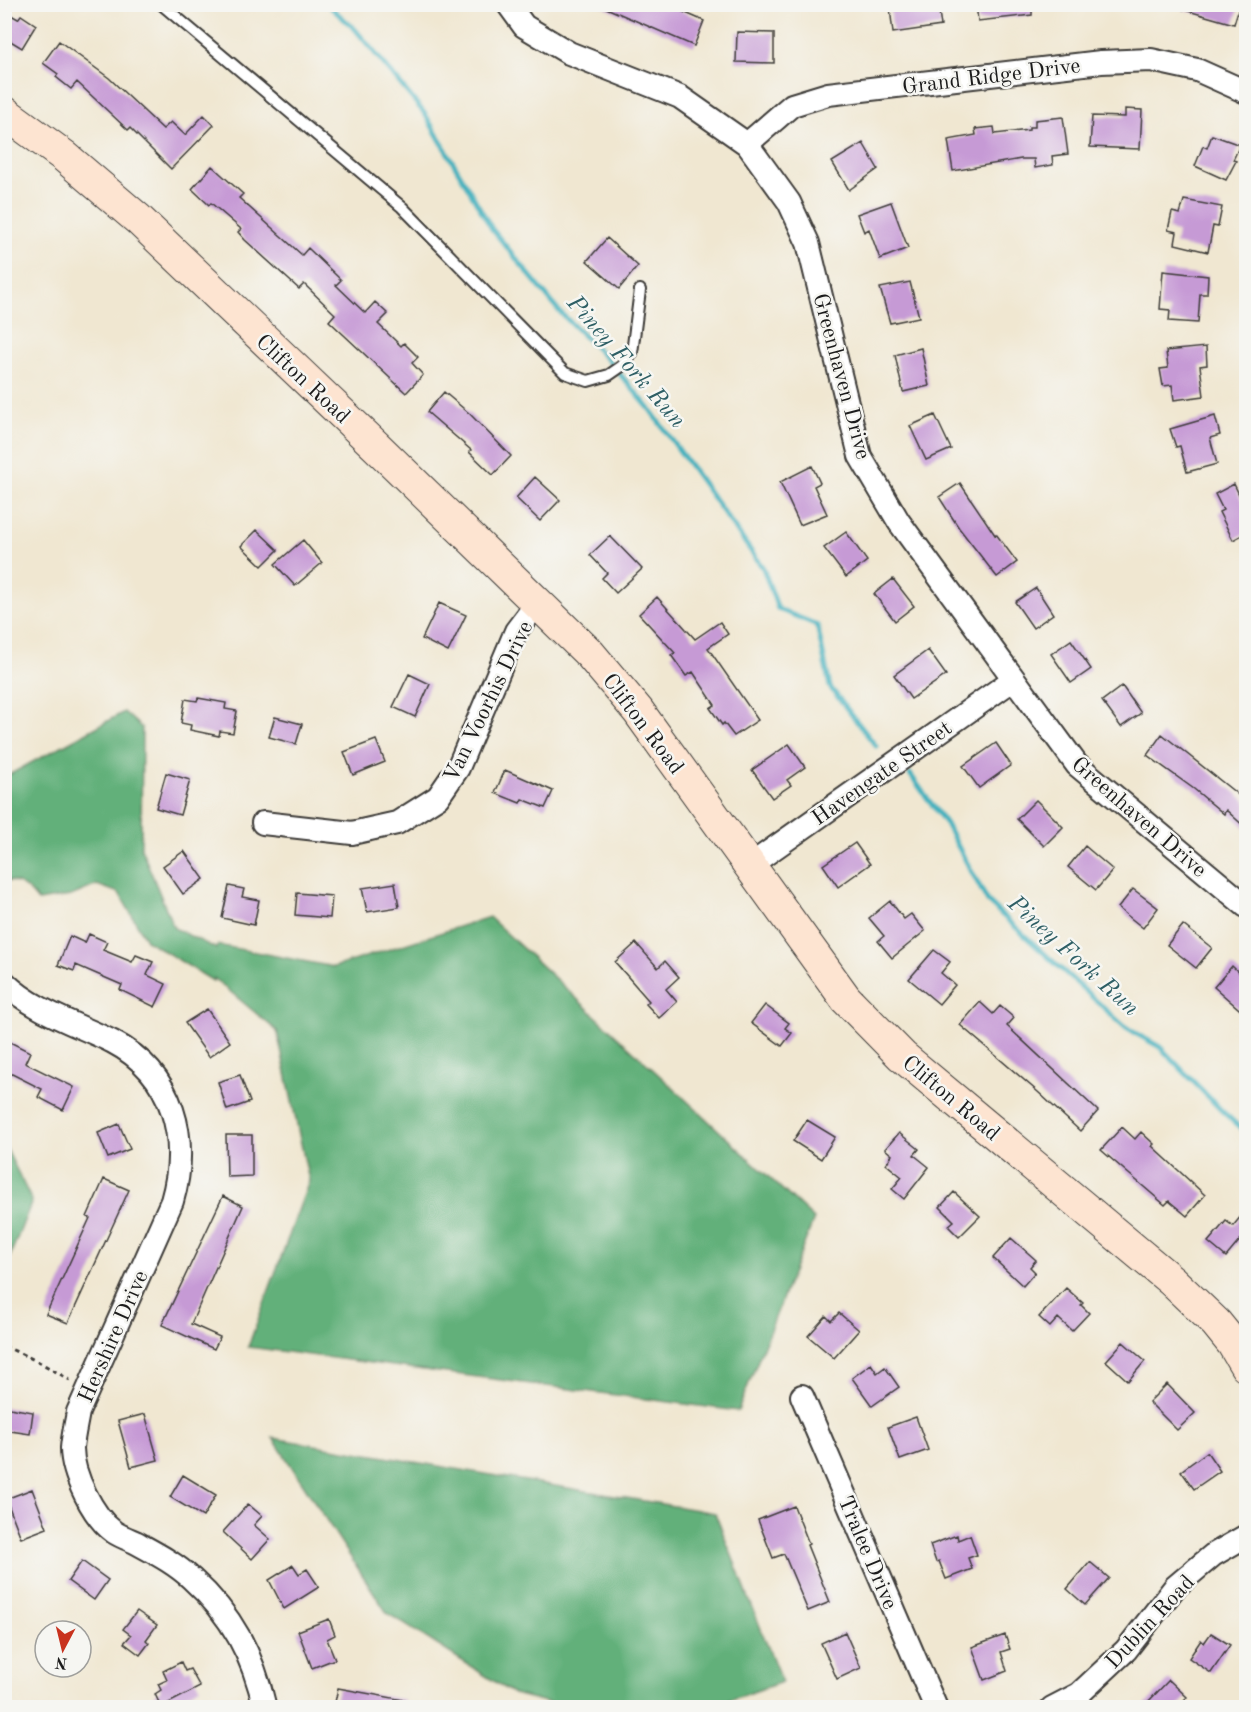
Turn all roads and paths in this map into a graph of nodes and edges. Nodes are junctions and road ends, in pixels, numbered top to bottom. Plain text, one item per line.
1 (161, 4) edge
2 (508, 4) edge
3 (1246, 92) edge
4 (4, 112) edge
5 (747, 144) junction
6 (640, 290) dead end
7 (538, 602) junction
8 (1014, 679) junction
9 (262, 823) dead end
10 (749, 866) junction
11 (4, 868) edge
12 (4, 893) edge
13 (1246, 906) edge
14 (4, 982) edge
15 (4, 1346) edge
16 (1246, 1366) edge
17 (87, 1390) junction
18 (802, 1396) dead end
19 (1246, 1536) edge
20 (266, 1707) edge
21 (936, 1707) edge
22 (1052, 1707) edge

1 - 6 lane
2 - 5 street, Greenhaven Drive
3 - 5 street, Grand Ridge Drive
4 - 7 main road, Clifton Road
5 - 8 street, Greenhaven Drive
7 - 9 street, Van Voorhis Drive
7 - 10 main road, Clifton Road
8 - 10 street, Havengate Street
8 - 13 street, Greenhaven Drive
10 - 16 main road, Clifton Road
11 - 12 path
14 - 17 street, Hershire Drive
15 - 17 path
17 - 20 street, Hershire Drive
18 - 21 street, Tralee Drive
19 - 22 street, Dublin Road

